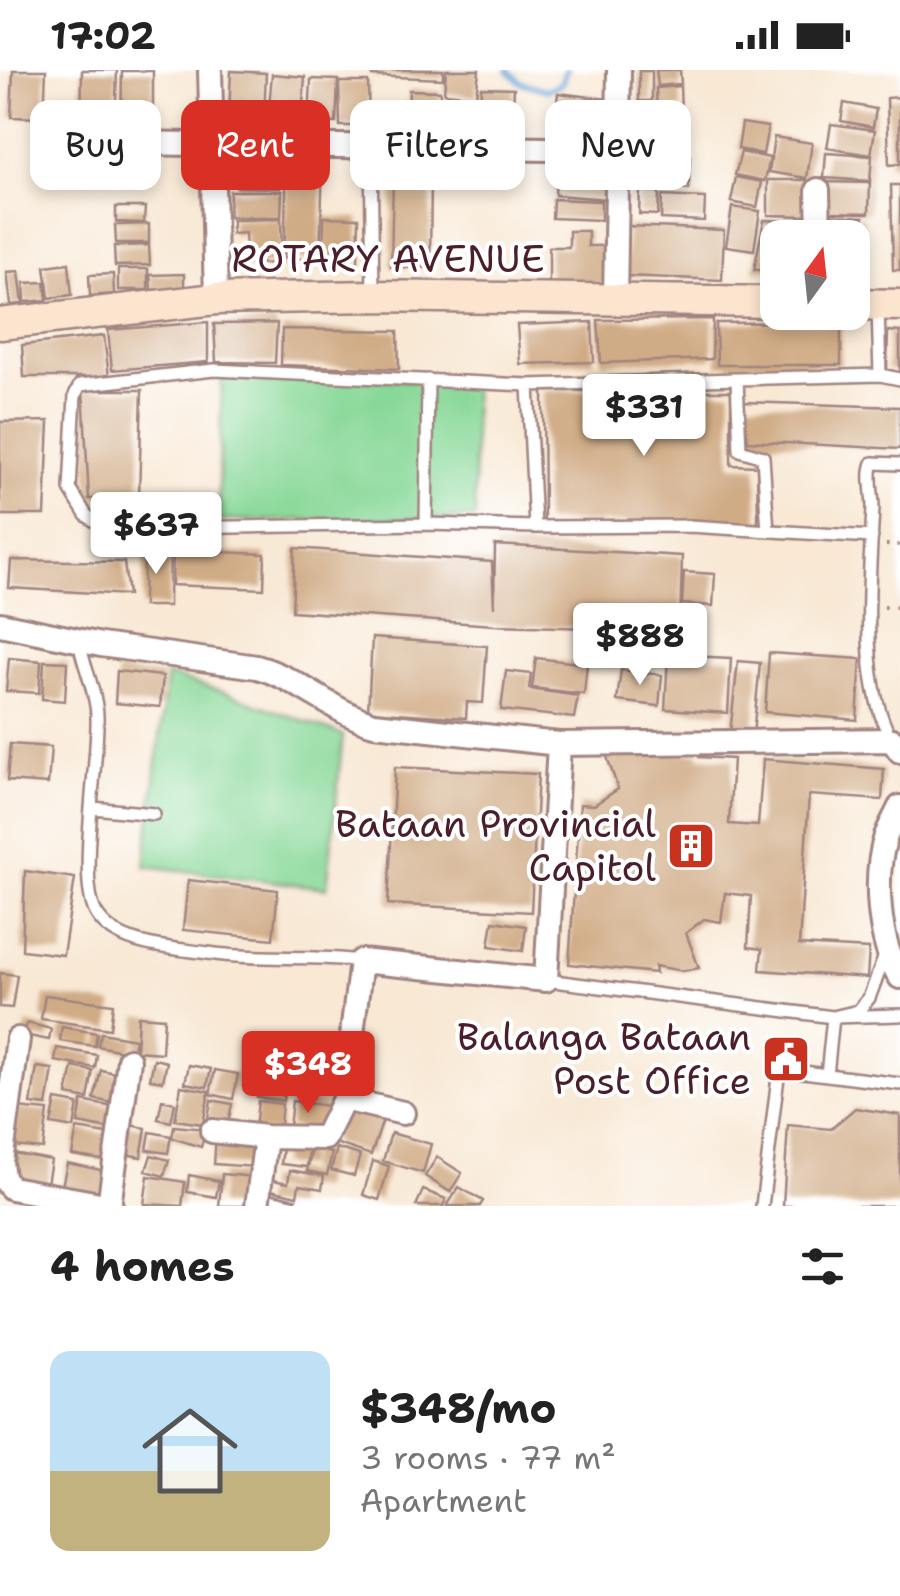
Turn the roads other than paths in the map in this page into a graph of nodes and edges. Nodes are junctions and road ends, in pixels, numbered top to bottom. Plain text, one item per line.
1 (210, 70) edge
2 (619, 70) edge
3 (211, 100) edge
4 (213, 190) edge
5 (371, 190) edge
6 (818, 190) dead end
7 (819, 220) edge
8 (372, 296) junction
9 (216, 299) junction
10 (615, 300) junction
11 (760, 302) edge
12 (877, 304) edge
13 (0, 324) edge
14 (880, 375) junction
15 (900, 379) edge
16 (428, 380) junction
17 (737, 380) junction
18 (528, 386) junction
19 (900, 464) edge
20 (426, 524) junction
21 (536, 527) junction
22 (768, 531) junction
23 (872, 538) junction
24 (0, 624) edge
25 (79, 641) junction
26 (558, 744) junction
27 (896, 745) edge
28 (900, 807) edge
29 (93, 808) junction
30 (154, 814) dead end
31 (886, 953) junction
32 (361, 962) junction
33 (900, 977) edge
34 (546, 980) junction
35 (900, 1015) edge
36 (832, 1017) junction
37 (18, 1039) dead end
38 (129, 1060) dead end
39 (827, 1076) junction
40 (900, 1084) edge
41 (344, 1099) junction
42 (403, 1113) dead end
43 (212, 1131) dead end
44 (266, 1137) junction
45 (110, 1206) edge
46 (256, 1206) edge
47 (762, 1206) edge

1 - 3 street
2 - 10 street
4 - 9 street
5 - 8 lane
6 - 7 street
8 - 9 main road, ROTARY AVENUE
8 - 10 main road, ROTARY AVENUE
9 - 13 main road, ROTARY AVENUE
10 - 11 main road, ROTARY AVENUE
12 - 14 lane
14 - 15 lane
14 - 17 lane
16 - 18 lane
16 - 20 lane
16 - 20 lane
17 - 18 lane
17 - 22 lane
18 - 21 lane
19 - 23 lane
20 - 21 lane
21 - 22 lane
22 - 23 lane
23 - 27 lane
24 - 25 street
25 - 26 street
25 - 29 lane
26 - 27 street
26 - 34 street
28 - 31 street
29 - 30 lane
29 - 32 lane
31 - 33 street
31 - 36 lane
32 - 34 street
32 - 41 street
34 - 36 lane
35 - 36 lane
36 - 39 lane
37 - 45 street
38 - 45 street
39 - 40 lane
39 - 47 lane
41 - 42 street
41 - 44 street
43 - 44 street
44 - 46 street

